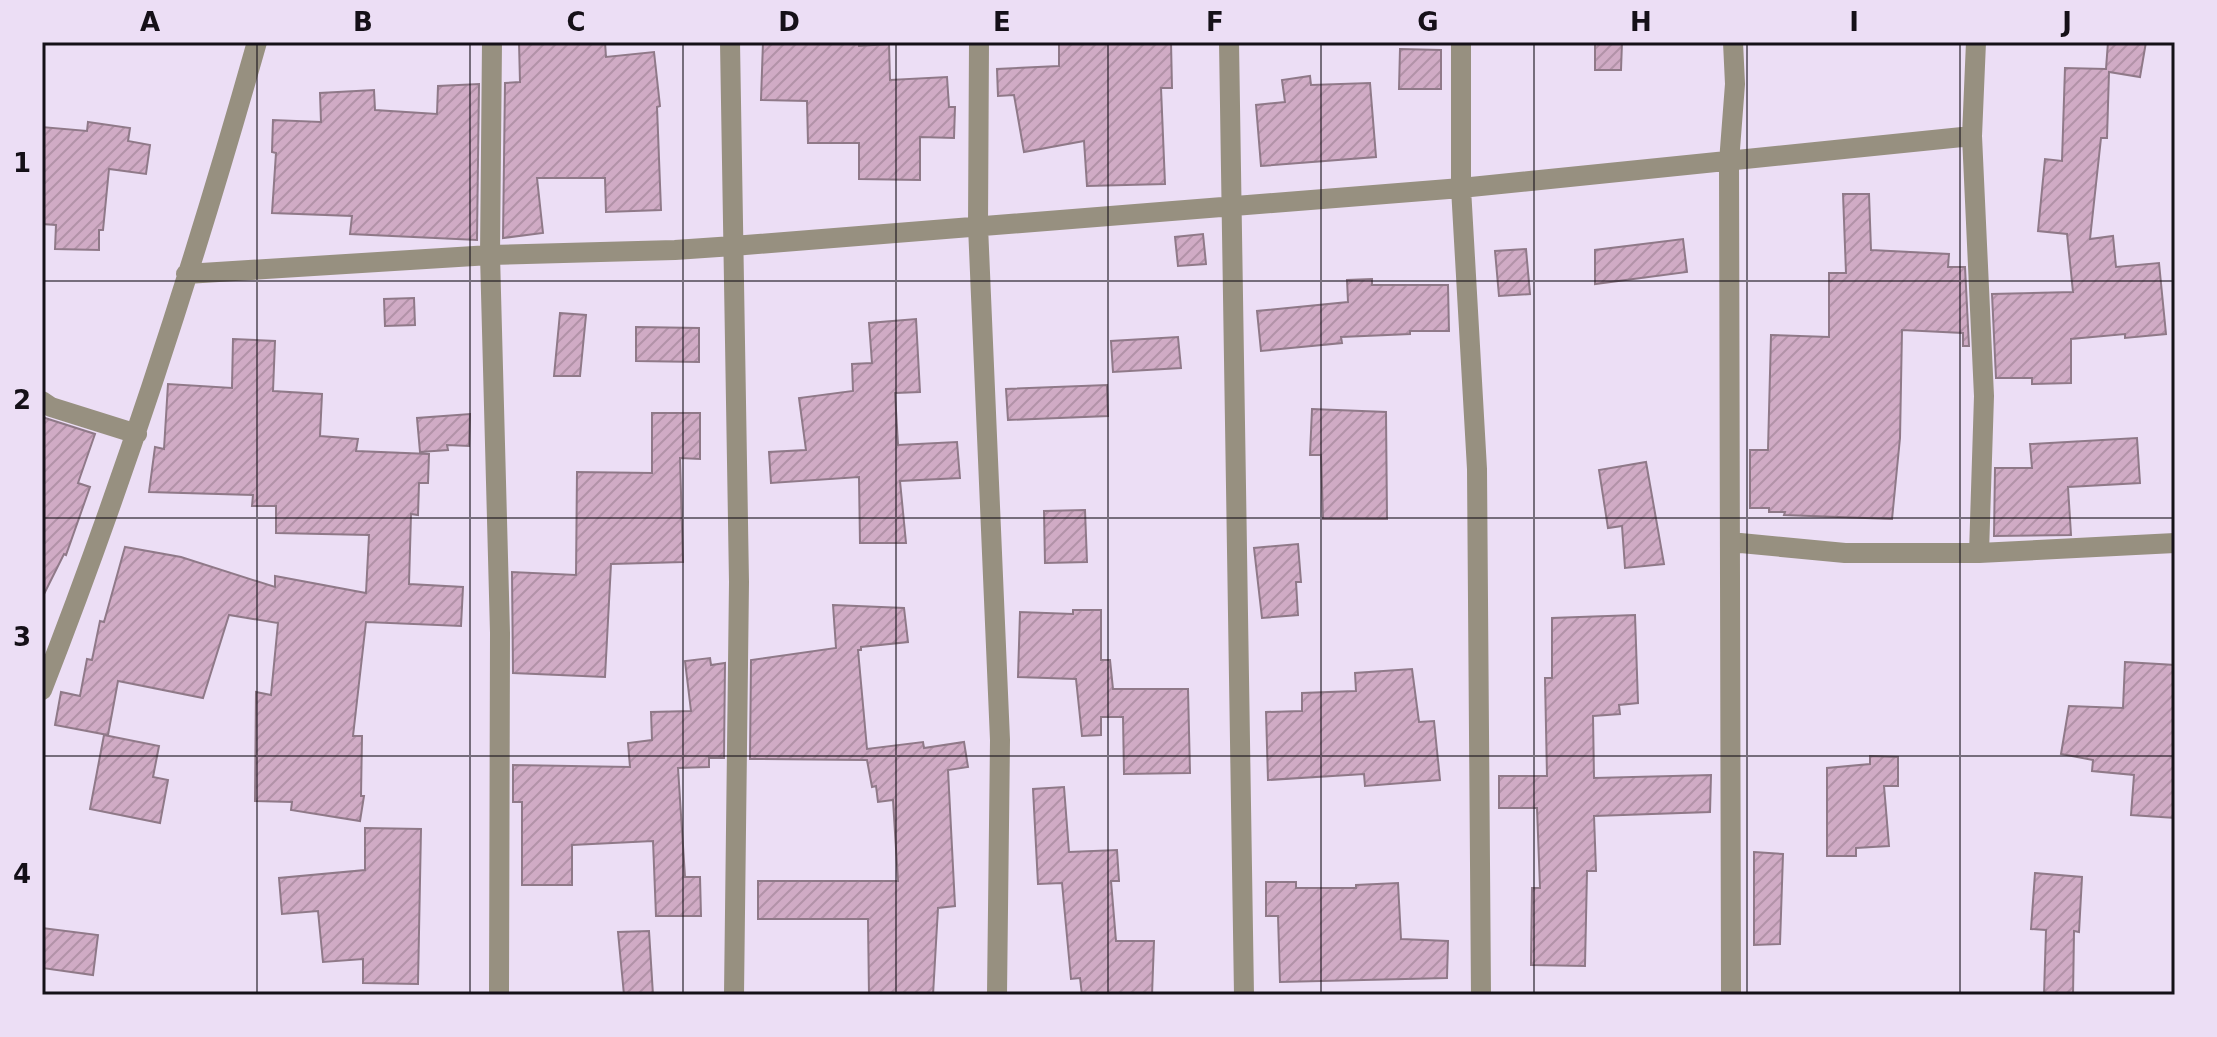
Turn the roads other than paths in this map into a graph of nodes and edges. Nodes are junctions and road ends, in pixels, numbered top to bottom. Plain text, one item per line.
1 (257, 42) edge
2 (492, 42) edge
3 (730, 42) edge
4 (979, 42) edge
5 (1229, 42) edge
6 (1461, 42) edge
7 (1733, 42) edge
8 (1976, 42) edge
9 (1972, 136) junction
10 (1729, 162) junction
11 (1461, 188) junction
12 (1233, 206) junction
13 (978, 226) junction
14 (733, 246) junction
15 (490, 255) junction
16 (186, 274) junction
17 (42, 401) edge
18 (137, 434) junction
19 (1730, 542) junction
20 (2175, 543) edge
21 (1979, 553) junction
22 (42, 690) edge
23 (499, 995) edge
24 (734, 995) edge
25 (997, 995) edge
26 (1244, 995) edge
27 (1481, 995) edge
28 (1731, 995) edge

1 - 16 street
2 - 15 street
3 - 14 street
4 - 13 street
5 - 12 street
6 - 11 street
7 - 10 street
8 - 9 street
9 - 10 street
9 - 21 street
10 - 11 street
10 - 19 street
11 - 12 street
11 - 27 street
12 - 13 street
12 - 26 street
13 - 14 street
13 - 25 street
14 - 15 street
14 - 24 street
15 - 16 street
15 - 23 street
16 - 18 street
17 - 18 street
18 - 22 street
19 - 21 street
19 - 28 street
20 - 21 street

